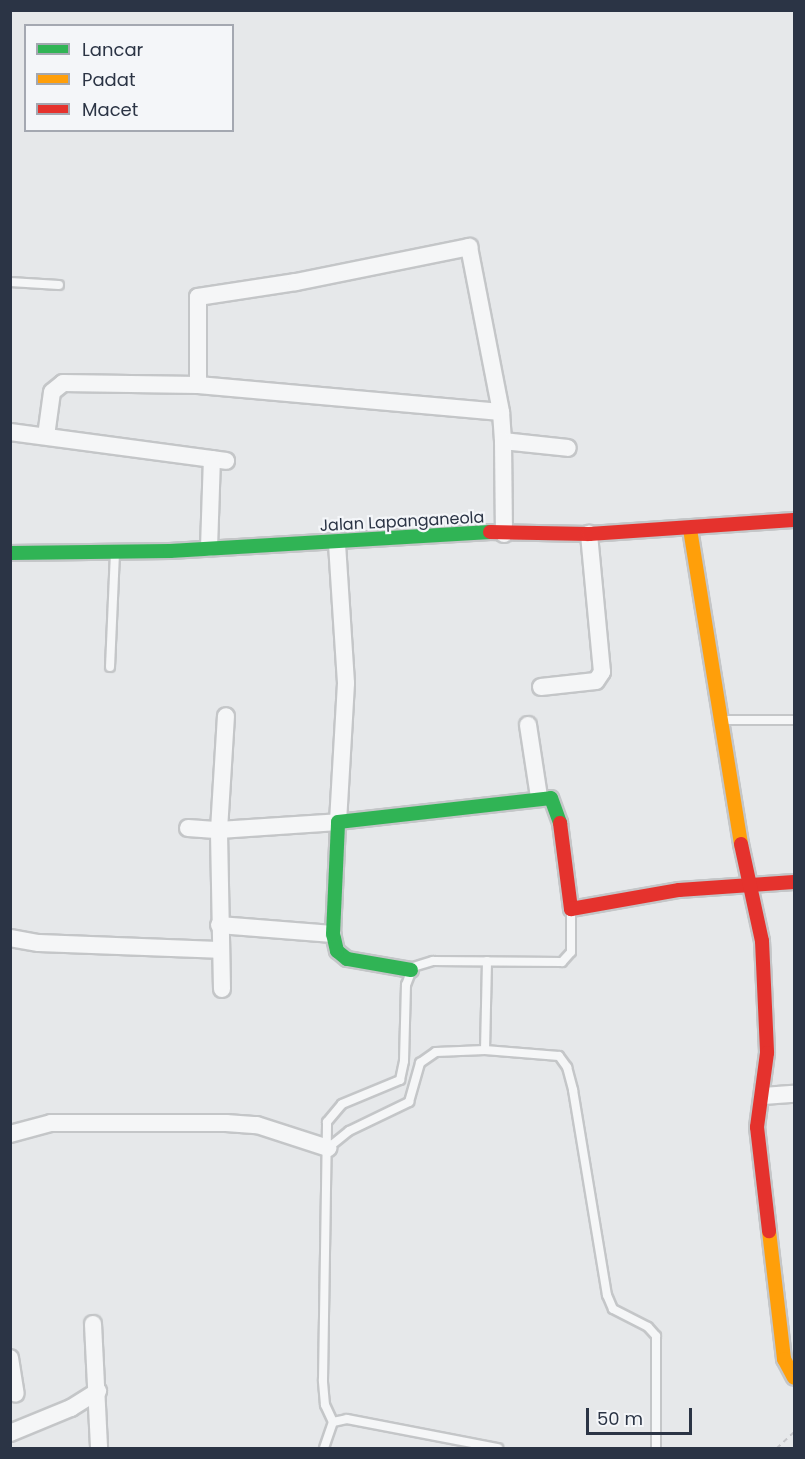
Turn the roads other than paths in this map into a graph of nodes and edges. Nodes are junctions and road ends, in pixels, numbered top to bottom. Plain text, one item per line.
1 (10, 282) edge
2 (59, 285) dead end
3 (198, 386) junction
4 (501, 412) junction
5 (10, 432) edge
6 (46, 436) junction
7 (503, 441) junction
8 (568, 448) dead end
9 (795, 520) edge
10 (690, 529) junction
11 (504, 534) junction
12 (590, 534) junction
13 (337, 543) junction
14 (209, 548) junction
15 (116, 552) junction
16 (10, 553) edge
17 (110, 668) dead end
18 (541, 687) dead end
19 (226, 716) dead end
20 (722, 720) junction
21 (795, 720) edge
22 (528, 725) dead end
23 (539, 797) junction
24 (338, 822) junction
25 (188, 828) dead end
26 (219, 830) junction
27 (795, 882) edge
28 (750, 886) junction
29 (571, 909) junction
30 (219, 925) junction
31 (333, 934) junction
32 (10, 938) edge
33 (218, 950) junction
34 (487, 961) junction
35 (411, 970) junction
36 (222, 989) dead end
37 (485, 1050) junction
38 (795, 1094) edge
39 (763, 1096) junction
40 (10, 1134) edge
41 (328, 1148) junction
42 (93, 1324) dead end
43 (10, 1358) edge
44 (794, 1378) edge
45 (98, 1391) junction
46 (16, 1394) dead end
47 (333, 1422) junction
48 (10, 1433) edge
49 (99, 1449) edge
50 (324, 1449) edge
51 (498, 1449) edge
52 (656, 1449) edge

1 - 2 lane
3 - 4 street
3 - 4 street
3 - 6 street
4 - 7 street
5 - 6 street
6 - 14 street
7 - 8 street
7 - 11 street
9 - 10 street, Jalan Lapanganeola
10 - 12 street, Jalan Lapanganeola
10 - 20 street
11 - 12 street, Jalan Lapanganeola
11 - 13 street, Jalan Lapanganeola
12 - 18 street
13 - 14 street, Jalan Lapanganeola
13 - 24 street
14 - 15 street, Jalan Lapanganeola
15 - 16 street, Jalan Lapanganeola
15 - 17 lane
19 - 26 street
20 - 21 lane
20 - 28 street
22 - 23 street
23 - 24 street
23 - 29 street
24 - 26 street
24 - 31 street
25 - 26 street
26 - 30 street
27 - 28 street
28 - 29 street
28 - 39 street
29 - 34 lane
30 - 31 street
30 - 33 street
31 - 35 street
32 - 33 street
33 - 36 street
34 - 35 lane
34 - 37 lane
35 - 41 lane
37 - 41 lane
37 - 52 lane
38 - 39 street
39 - 44 street
40 - 41 street
41 - 47 lane
42 - 45 street
43 - 46 street
45 - 48 street
45 - 49 street
47 - 50 lane
47 - 51 lane

